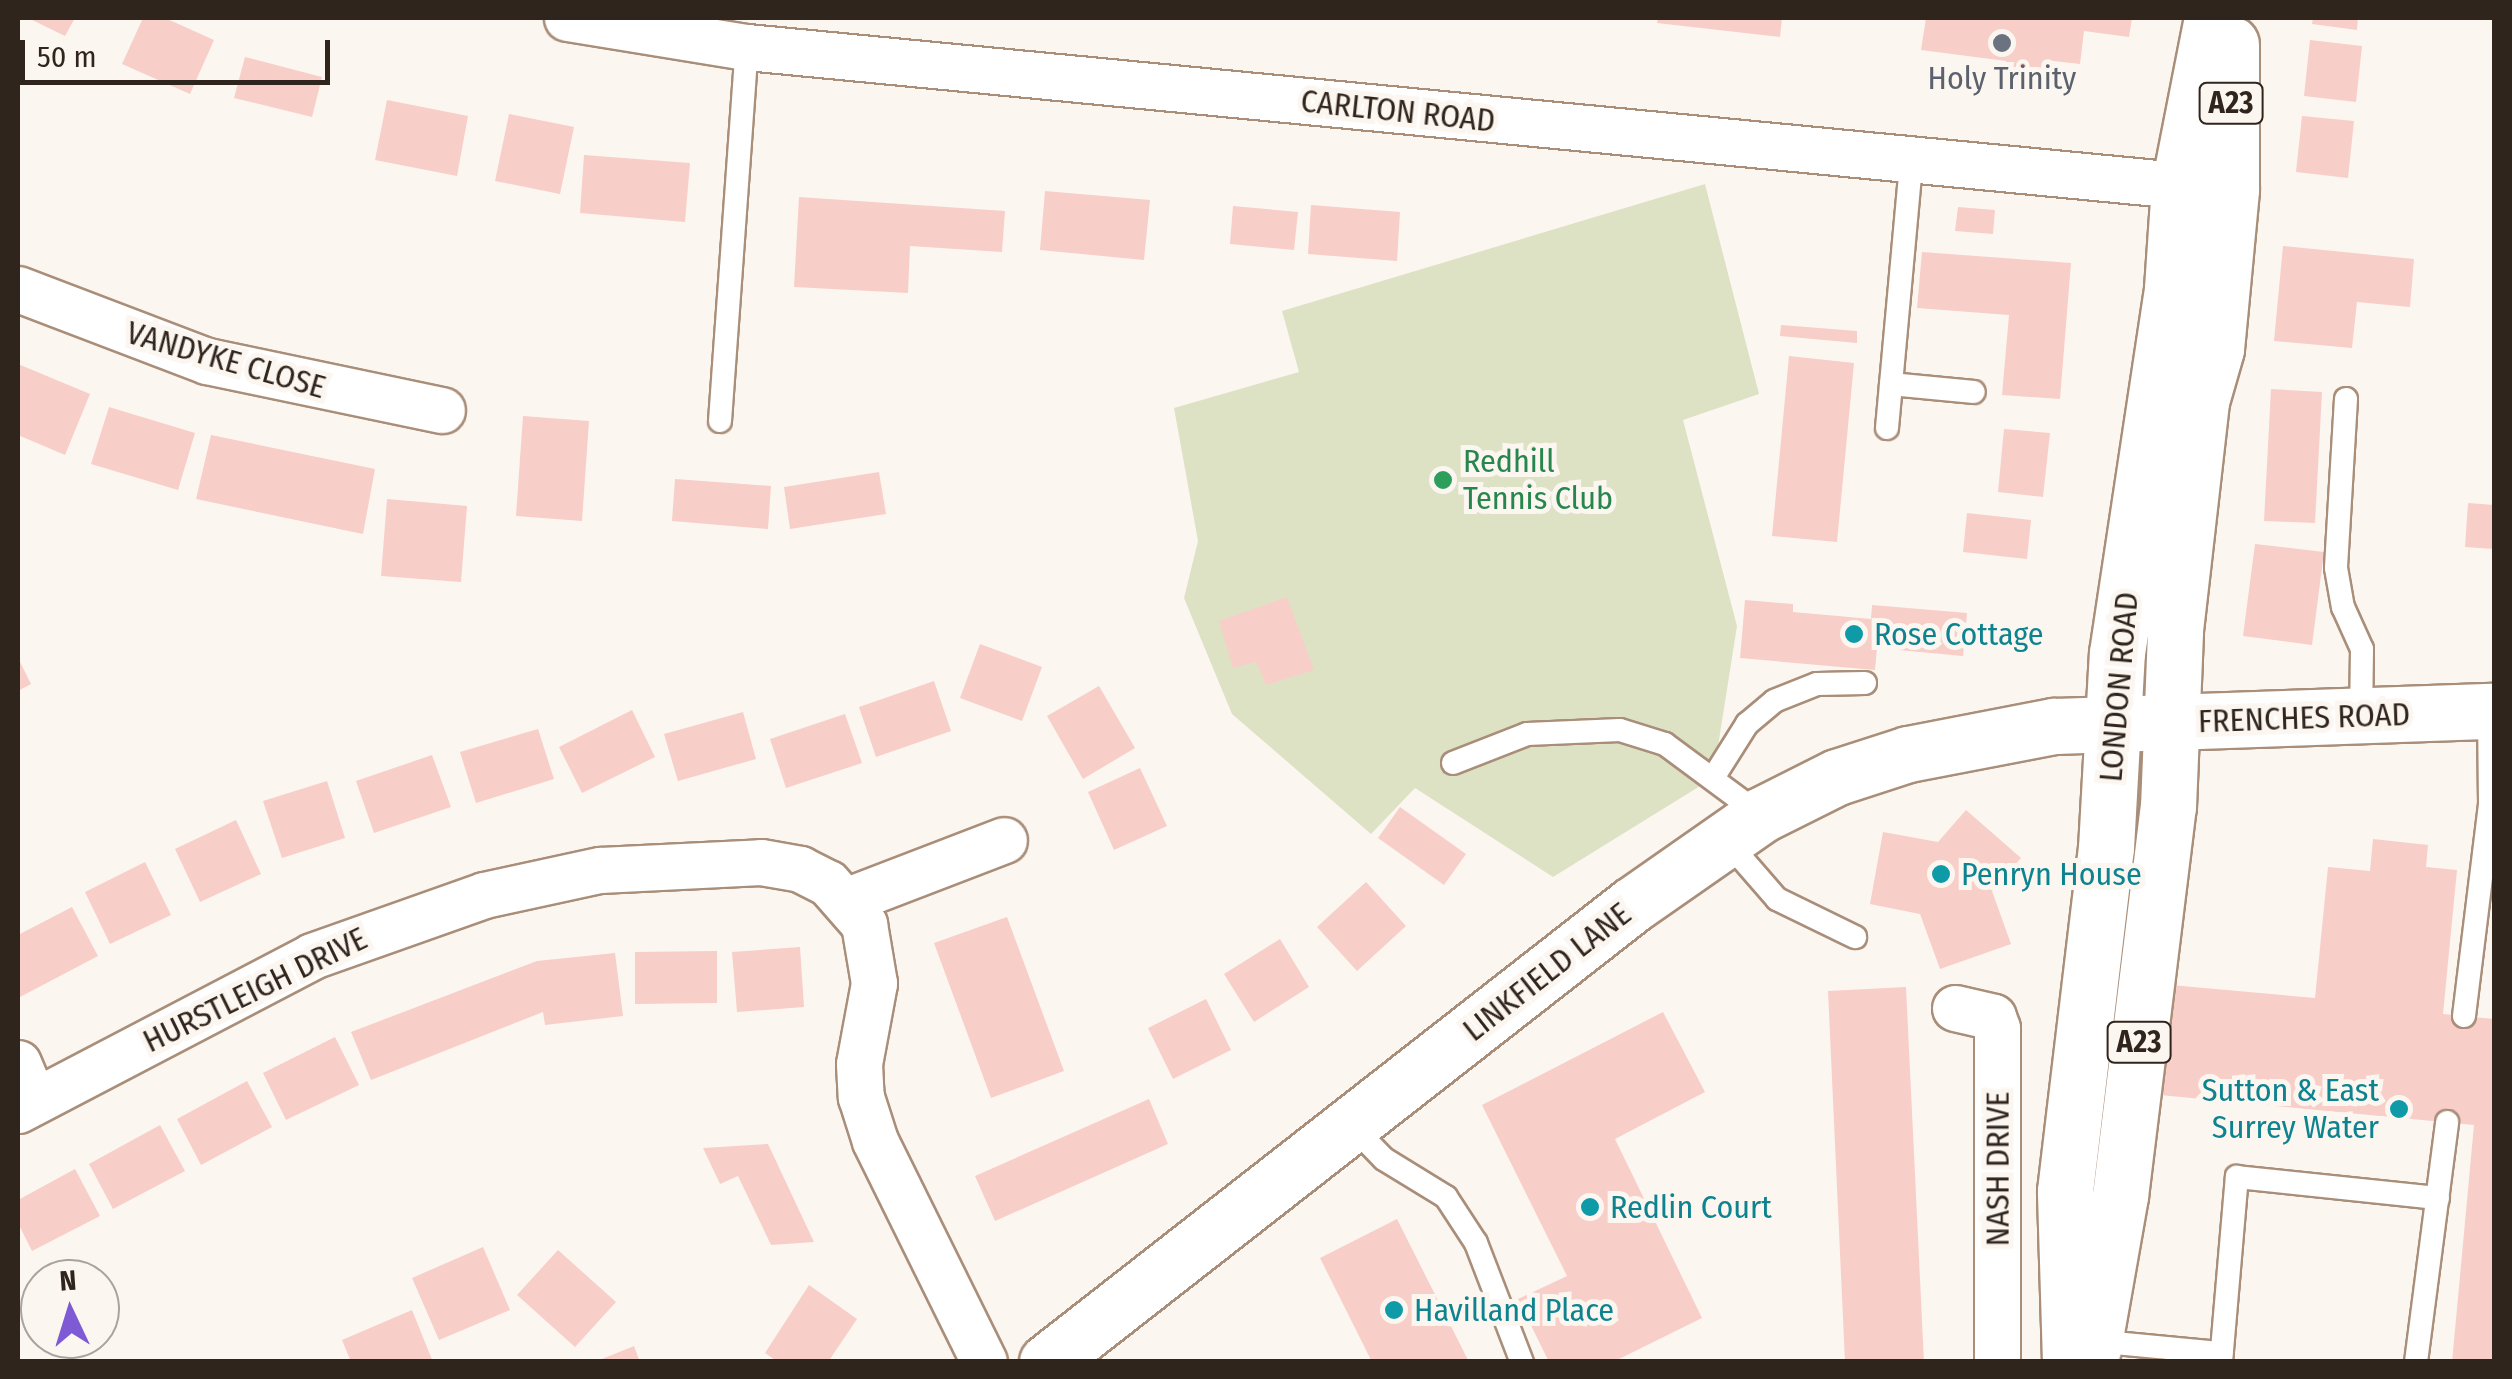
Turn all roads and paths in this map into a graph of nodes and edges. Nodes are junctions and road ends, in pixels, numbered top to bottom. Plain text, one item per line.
1 (567, 18) edge
2 (2212, 18) edge
3 (2232, 18) edge
4 (747, 47) junction
5 (1911, 162) junction
6 (2205, 188) junction
7 (18, 289) edge
8 (1891, 384) junction
9 (1974, 392) dead end
10 (2346, 399) dead end
11 (442, 410) dead end
12 (720, 420) dead end
13 (1887, 428) dead end
14 (1865, 684) dead end
15 (2492, 711) edge
16 (2361, 718) junction
17 (2114, 722) junction
18 (2172, 722) junction
19 (1453, 763) dead end
20 (1712, 778) junction
21 (1743, 827) junction
22 (1004, 840) dead end
23 (848, 900) junction
24 (1855, 937) dead end
25 (1955, 1008) dead end
26 (2464, 1016) dead end
27 (23, 1091) edge
28 (2447, 1122) dead end
29 (1351, 1125) junction
30 (2438, 1198) junction
31 (2085, 1355) edge
32 (2221, 1357) edge
33 (984, 1362) edge
34 (1047, 1362) edge
35 (1522, 1362) edge
36 (1997, 1362) edge
37 (2416, 1362) edge

1 - 4 street, CARLTON ROAD
2 - 6 main road, LONDON ROAD / A23
3 - 6 main road, LONDON ROAD / A23
4 - 5 street, CARLTON ROAD
4 - 12 lane
5 - 6 street, CARLTON ROAD
5 - 8 lane
6 - 17 main road, LONDON ROAD / A23
6 - 18 main road, LONDON ROAD / A23
7 - 11 street, VANDYKE CLOSE
8 - 9 lane
8 - 13 lane
10 - 16 lane
14 - 20 lane
15 - 16 main road, FRENCHES ROAD
15 - 26 lane
16 - 18 main road, FRENCHES ROAD
17 - 18 main road, FRENCHES ROAD
17 - 21 main road, LINKFIELD LANE
17 - 31 main road, LONDON ROAD / A23
18 - 31 main road, LONDON ROAD / A23
19 - 20 lane
20 - 21 lane
21 - 24 lane
21 - 29 main road, LINKFIELD LANE
22 - 23 street
23 - 27 street, HURSTLEIGH DRIVE
23 - 33 street
25 - 36 street, NASH DRIVE
28 - 30 lane
29 - 34 main road, LINKFIELD LANE
29 - 35 lane
30 - 32 lane
30 - 37 lane
31 - 32 lane

